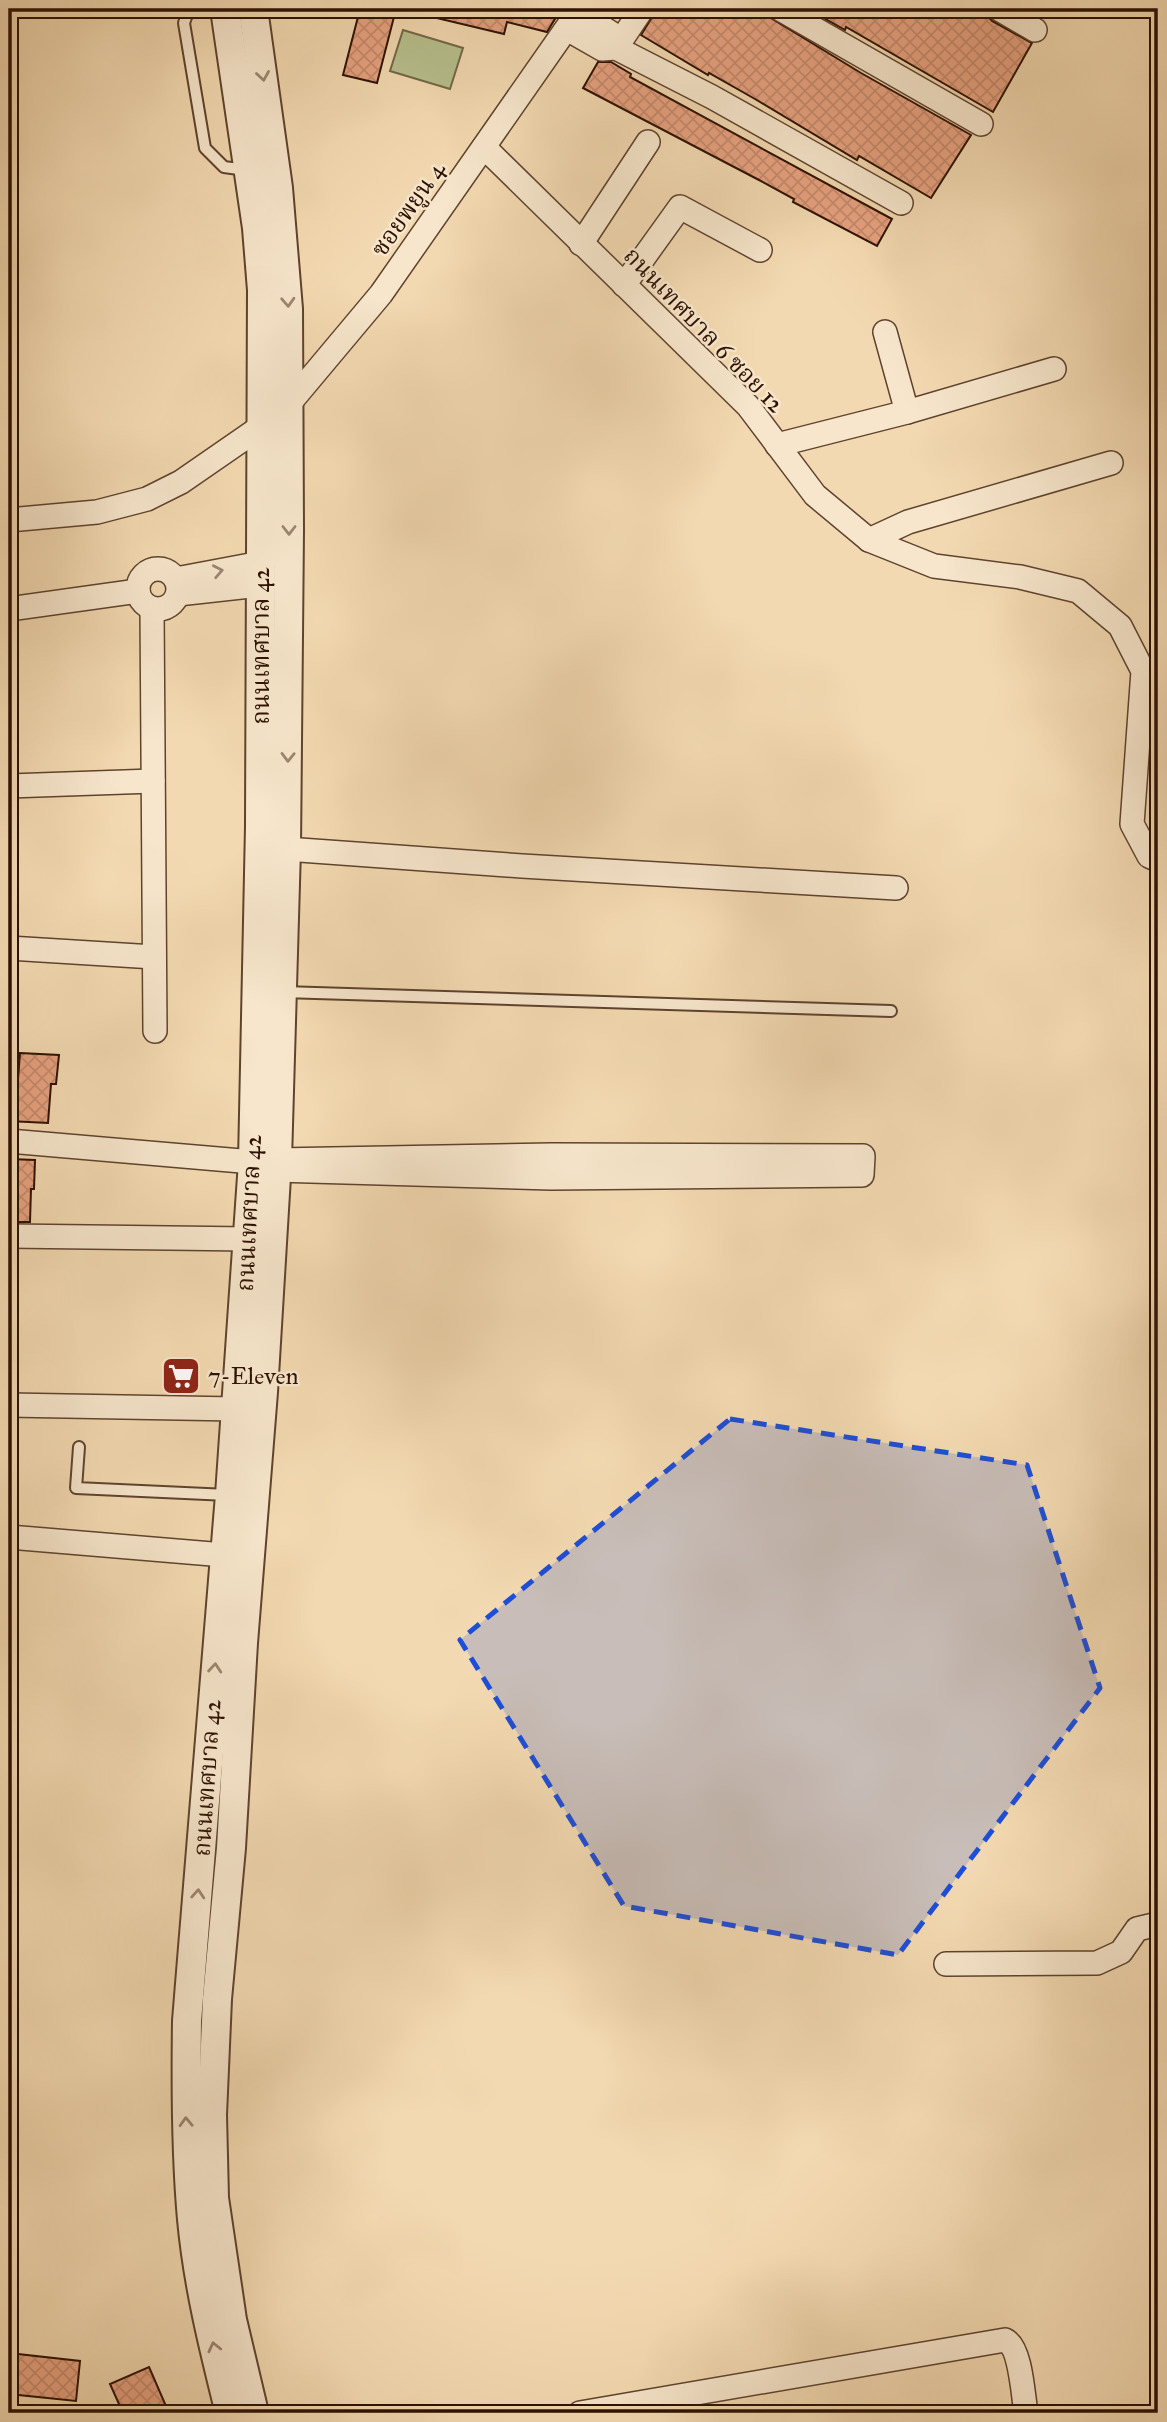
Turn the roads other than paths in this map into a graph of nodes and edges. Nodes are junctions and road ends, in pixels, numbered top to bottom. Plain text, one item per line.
1 (189, 9) edge
2 (225, 9) edge
3 (253, 9) edge
4 (642, 9) edge
5 (780, 9) edge
6 (999, 9) edge
7 (575, 16) edge
8 (1035, 30) dead end
9 (616, 48) junction
10 (981, 124) dead end
11 (648, 142) dead end
12 (484, 147) junction
13 (249, 170) junction
14 (901, 203) dead end
15 (582, 244) junction
16 (760, 250) dead end
17 (624, 285) junction
18 (885, 332) dead end
19 (1054, 369) dead end
20 (288, 405) junction
21 (907, 412) junction
22 (262, 426) junction
23 (777, 445) junction
24 (1111, 464) dead end
25 (9, 520) edge
26 (869, 540) junction
27 (261, 574) junction
28 (177, 587) junction
29 (145, 600) junction
30 (9, 609) edge
31 (1149, 711) edge
32 (153, 781) junction
33 (9, 786) edge
34 (286, 849) junction
35 (1158, 860) edge
36 (896, 888) dead end
37 (9, 948) edge
38 (154, 957) junction
39 (284, 992) junction
40 (891, 1011) dead end
41 (155, 1031) dead end
42 (9, 1141) edge
43 (551, 1155) junction
44 (269, 1164) junction
45 (687, 1166) junction
46 (551, 1178) junction
47 (9, 1236) edge
48 (248, 1238) junction
49 (9, 1405) edge
50 (236, 1409) junction
51 (79, 1447) dead end
52 (230, 1495) junction
53 (9, 1537) edge
54 (224, 1555) junction
55 (1158, 1924) edge
56 (946, 1964) dead end
57 (230, 2413) edge
58 (254, 2413) edge
59 (580, 2413) edge
60 (1026, 2413) edge

1 - 13 lane
2 - 13 street, ถนนเทศบาล 42
3 -> 20 street, ถนนเทศบาล 42
4 - 9 street
5 - 10 street
6 - 8 street
7 - 9 street
7 - 12 street, ซอยพยูน 4
9 - 14 street
11 - 15 street
12 - 15 street, ถนนเทศบาล 6 ซอย 12
12 - 20 street, ซอยพยูน 4
13 - 22 street, ถนนเทศบาล 42
15 - 17 street, ถนนเทศบาล 6 ซอย 12
16 - 17 street
17 - 23 street, ถนนเทศบาล 6 ซอย 12
18 - 21 street
19 - 21 street
20 - 22 street, ซอยพยูน 4
20 -> 34 street, ถนนเทศบาล 42
21 - 23 street
22 - 25 street, ซอยพยูน 4
22 - 27 street, ถนนเทศบาล 42
23 - 26 street, ถนนเทศบาล 6 ซอย 12
24 - 26 street
26 - 31 street, ถนนเทศบาล 6 ซอย 12
27 - 28 street
27 - 44 street, ถนนเทศบาล 42
28 - 29 street
28 - 29 street
29 - 30 street
29 - 32 street
31 - 35 street, ถนนเทศบาล 6 ซอย 12
32 - 33 street
32 - 38 street
34 - 36 street
34 - 39 street, ถนนเทศบาล 42
37 - 38 street
38 - 41 street
39 - 40 lane
39 - 44 street, ถนนเทศบาล 42
42 - 44 street
43 - 44 street
43 - 45 street
43 - 46 street
44 - 46 street
44 - 48 street, ถนนเทศบาล 42
44 - 58 street, ถนนเทศบาล 42
45 - 45 street
45 - 46 street
47 - 48 street
48 - 50 street, ถนนเทศบาล 42
49 - 50 street
50 - 52 street, ถนนเทศบาล 42
51 - 52 lane
52 - 54 street, ถนนเทศบาล 42
53 - 54 street
57 -> 54 street, ถนนเทศบาล 42
55 - 56 street
59 - 60 street

